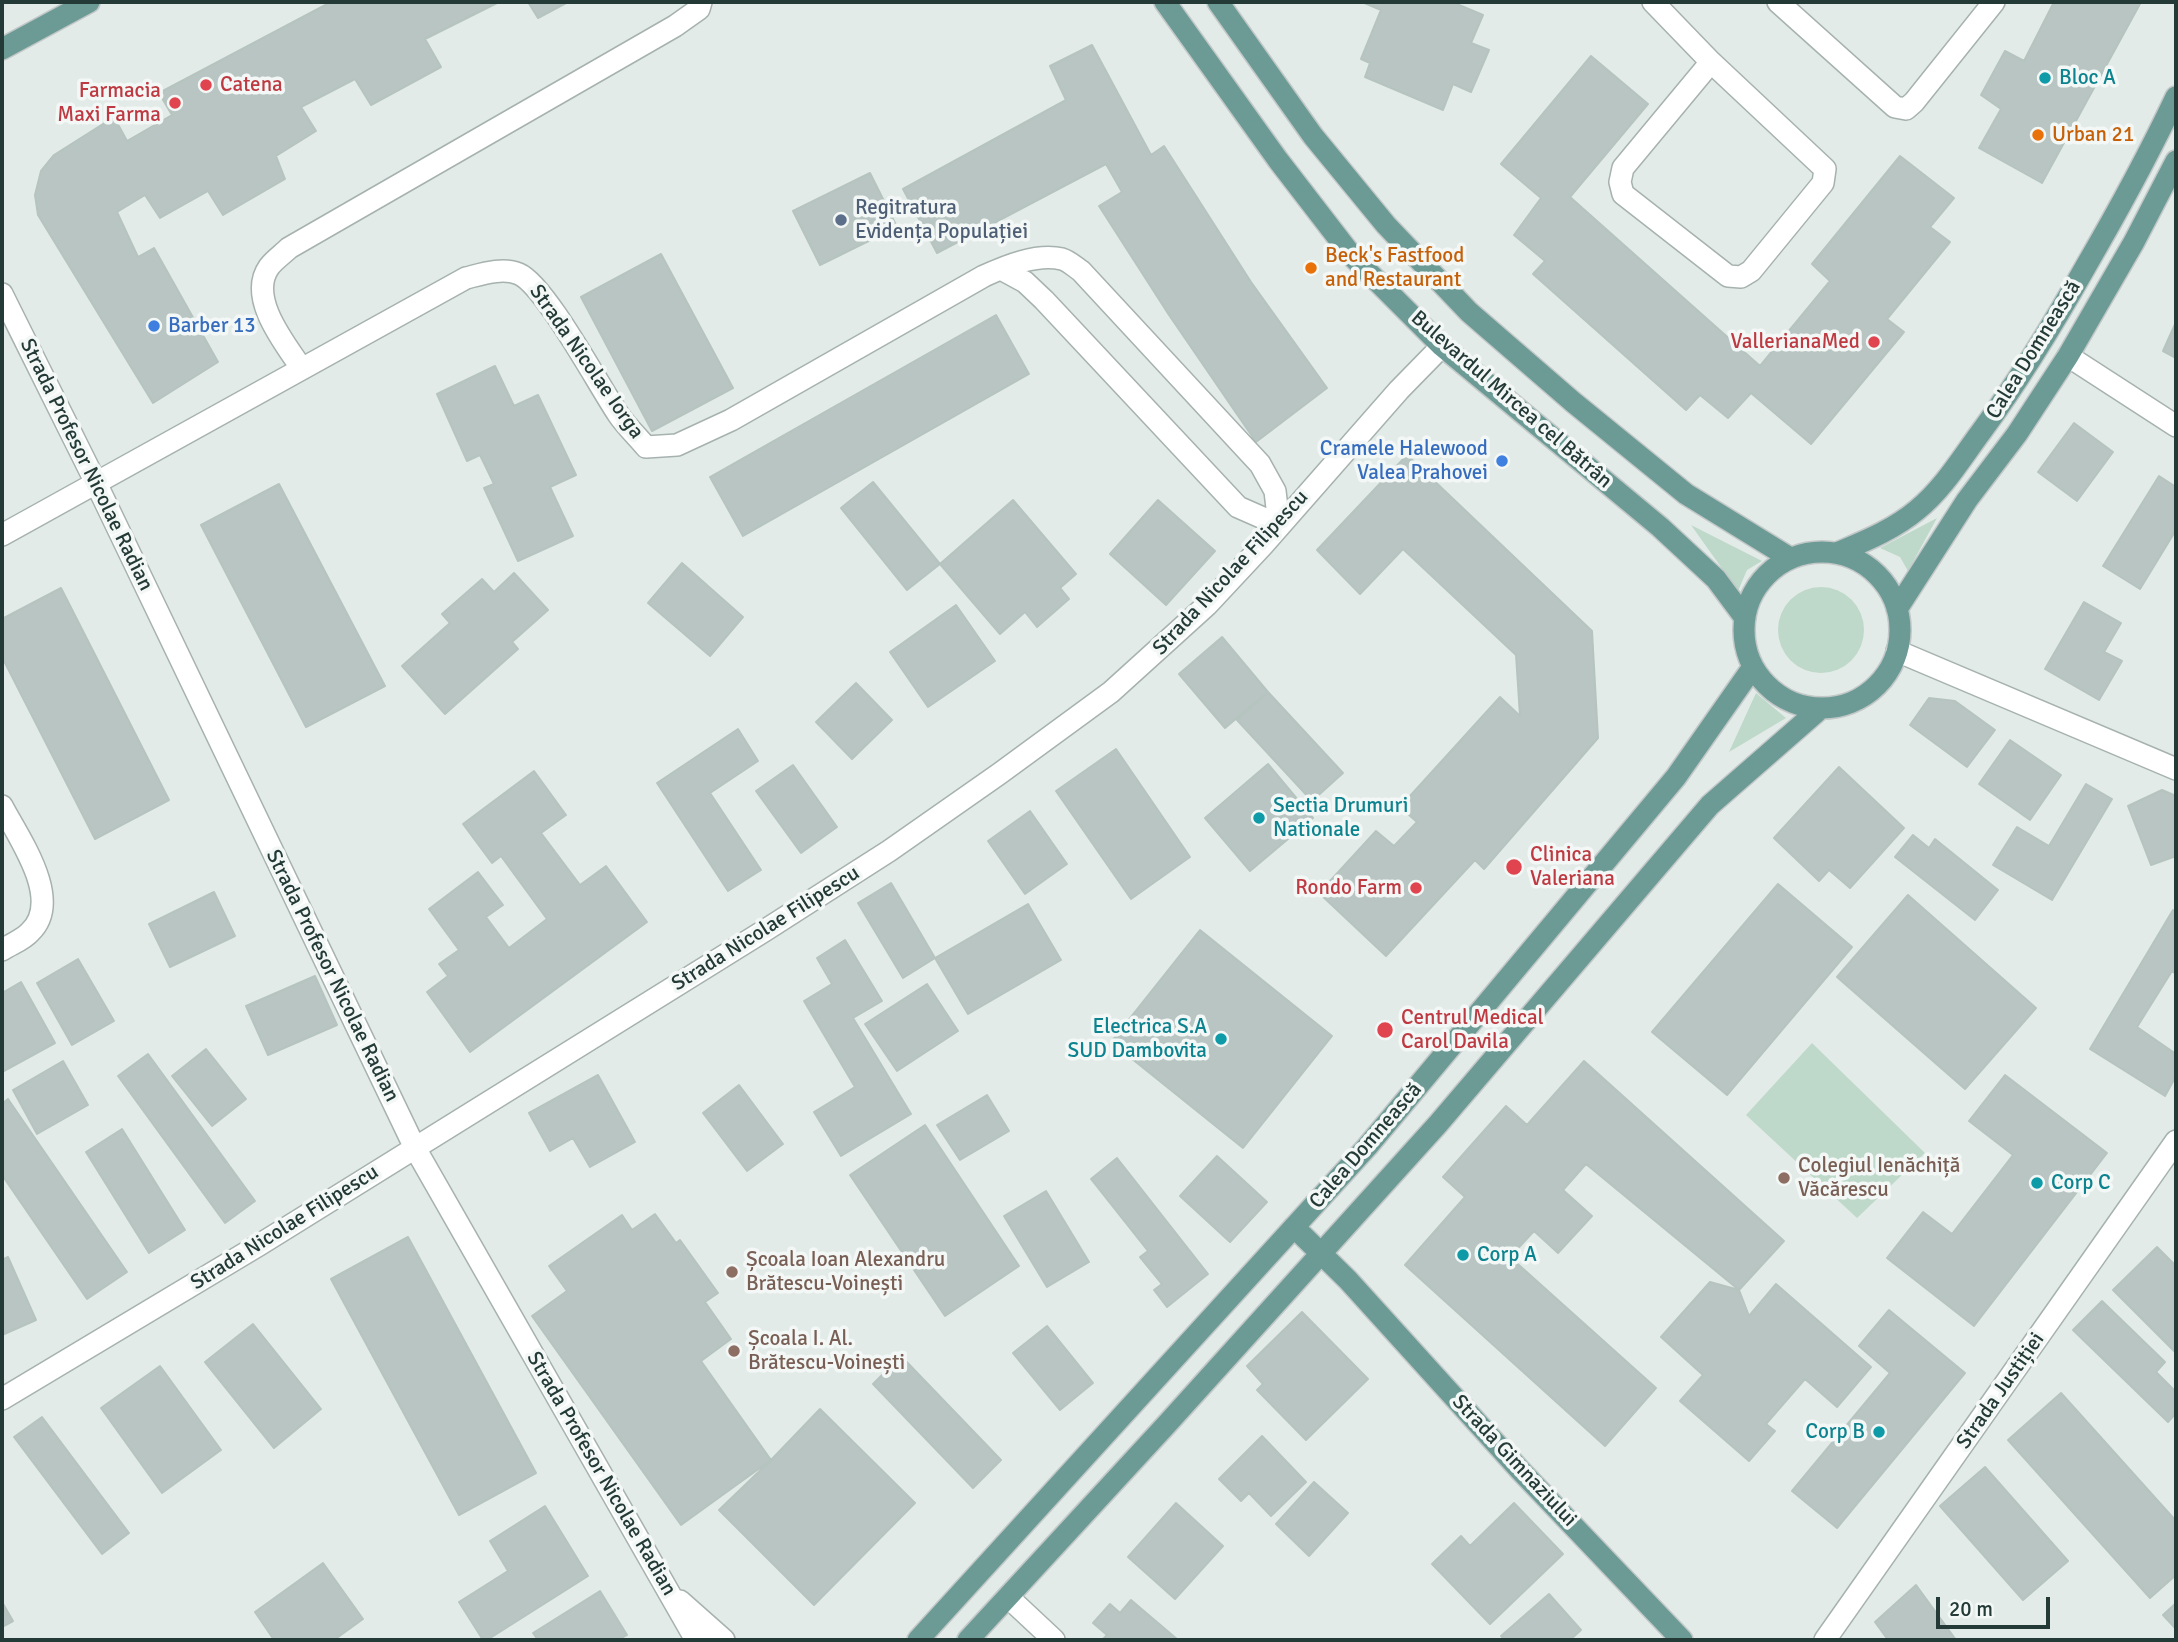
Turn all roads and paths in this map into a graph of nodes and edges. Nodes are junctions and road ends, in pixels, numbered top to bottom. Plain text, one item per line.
1 (89, 2) edge
2 (701, 2) edge
3 (1165, 2) edge
4 (1218, 2) edge
5 (1653, 2) edge
6 (1778, 2) edge
7 (1994, 2) edge
8 (2, 48) edge
9 (1711, 62) junction
10 (2176, 97) edge
11 (2176, 161) edge
12 (1001, 269) junction
13 (2, 294) edge
14 (1442, 346) junction
15 (2068, 356) junction
16 (302, 369) junction
17 (2176, 426) edge
18 (96, 483) junction
19 (1279, 525) junction
20 (2, 535) edge
21 (1837, 553) junction
22 (1790, 558) junction
23 (1898, 609) junction
24 (1745, 618) junction
25 (1897, 650) junction
26 (1754, 667) junction
27 (1821, 708) junction
28 (2176, 769) edge
29 (2, 806) edge
30 (2, 950) edge
31 (2176, 1141) edge
32 (415, 1148) junction
33 (1294, 1227) junction
34 (1321, 1252) junction
35 (2, 1399) edge
36 (668, 1590) junction
37 (1008, 1597) junction
38 (696, 1640) edge
39 (724, 1640) edge
40 (918, 1640) edge
41 (968, 1640) edge
42 (1054, 1640) edge
43 (1682, 1640) edge
44 (1825, 1640) edge

1 - 8 main road
2 - 16 street
3 - 14 main road, Bulevardul Mircea cel Bătrân
4 - 22 main road, Bulevardul Mircea cel Bătrân
5 - 9 street
6 - 7 street
9 - 9 street
10 - 21 main road, Calea Domnească
11 - 15 main road, Calea Domnească
12 - 16 street, Strada Nicolae Iorga
12 - 19 street
12 - 19 street
13 - 18 street, Strada Profesor Nicolae Radian
14 - 19 street, Strada Nicolae Filipescu
14 - 24 main road, Bulevardul Mircea cel Bătrân
15 - 17 street
15 - 23 main road, Calea Domnească
16 - 18 street, Strada Nicolae Iorga
18 - 20 street, Strada Nicolae Iorga
18 - 32 street, Strada Profesor Nicolae Radian
19 - 32 street, Strada Nicolae Filipescu
21 - 22 main road
21 - 23 main road
22 - 24 main road
23 - 25 main road
24 - 26 main road
25 - 27 main road
25 - 28 street
26 - 27 main road
26 - 33 main road, Calea Domnească
27 - 34 main road, Calea Domnească
29 - 30 street
31 - 44 street, Strada Justiției
32 - 35 street, Strada Nicolae Filipescu
32 - 36 street, Strada Profesor Nicolae Radian
33 - 34 main road, Strada Gimnaziului
33 - 40 main road, Calea Domnească
34 - 37 main road, Calea Domnească
34 - 43 main road, Strada Gimnaziului
36 - 38 street, Strada Profesor Nicolae Radian
36 - 39 street
37 - 41 main road
37 - 42 street

